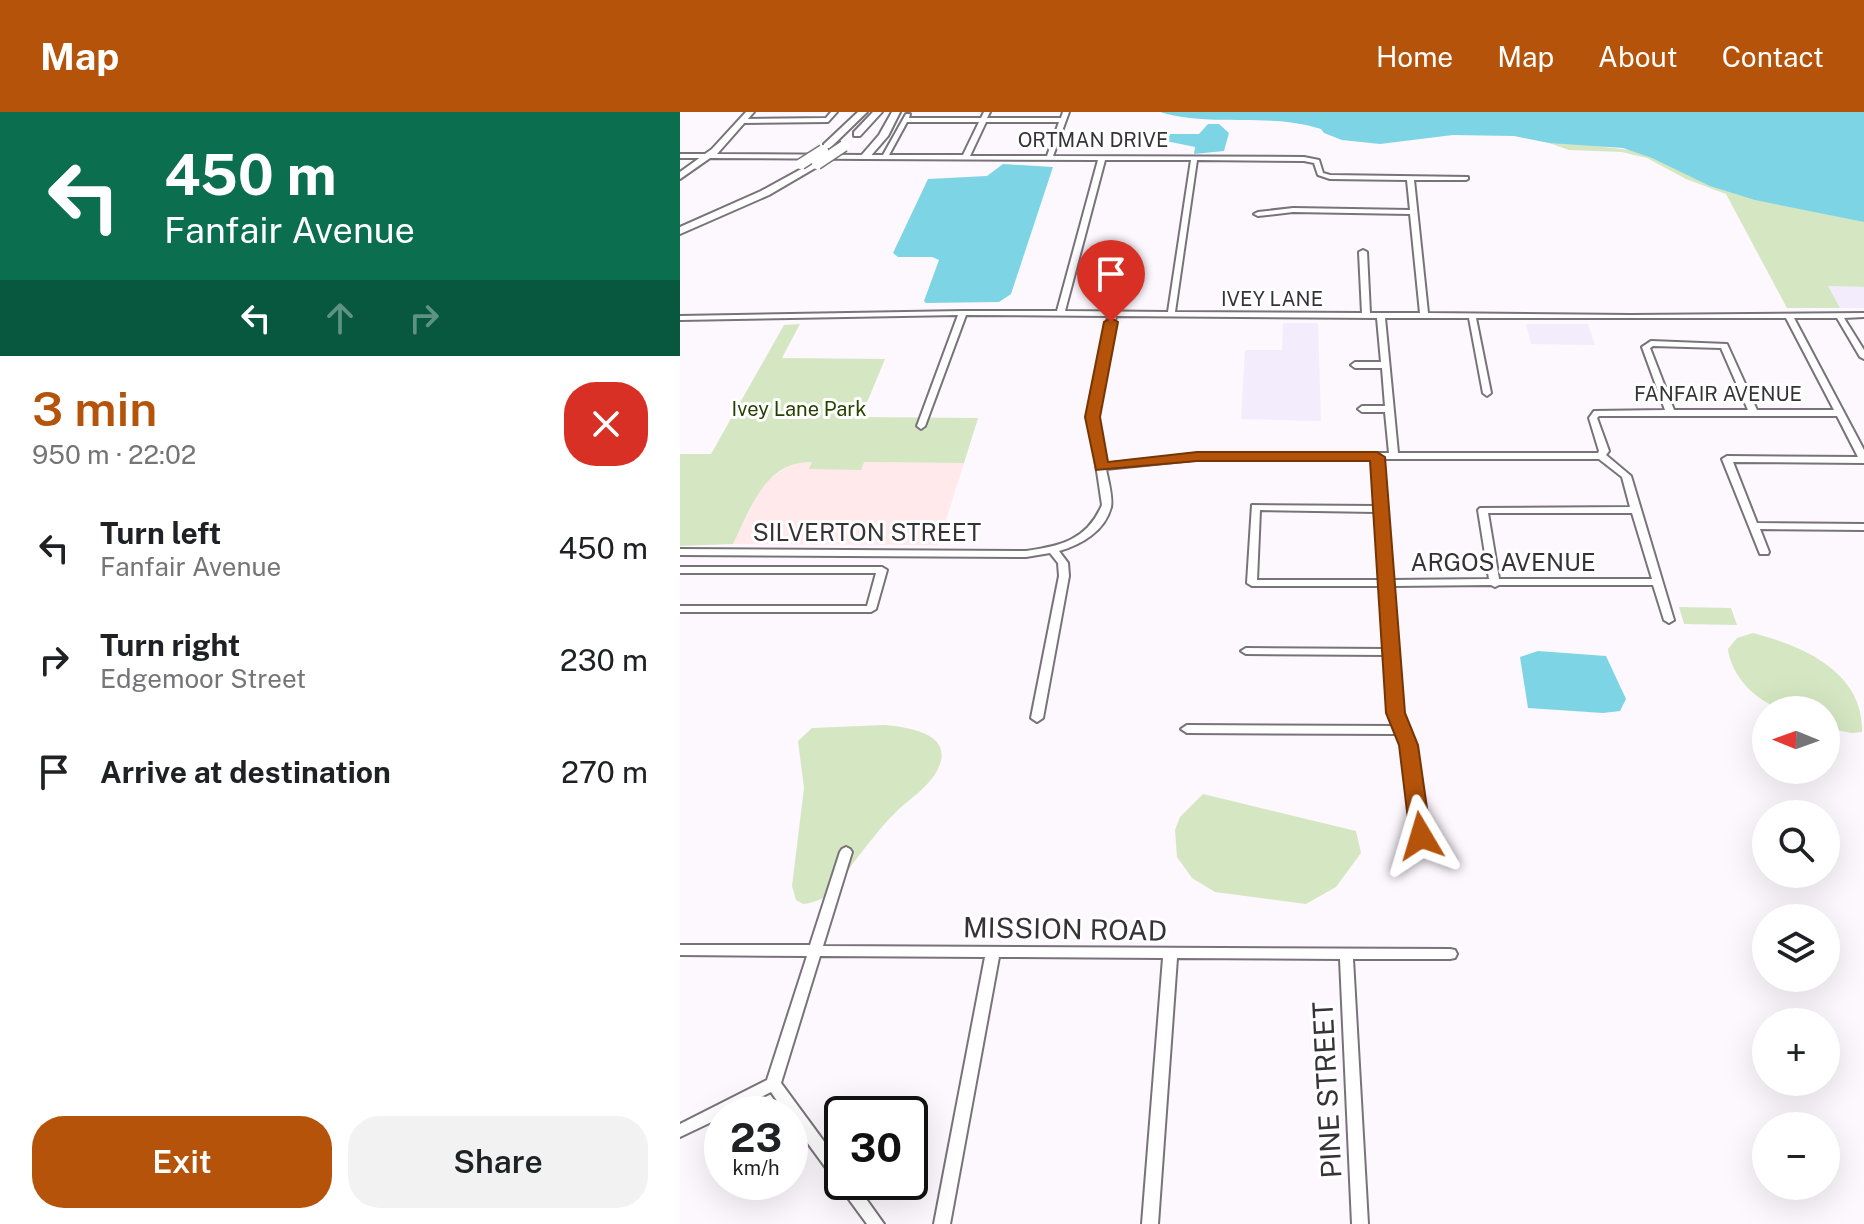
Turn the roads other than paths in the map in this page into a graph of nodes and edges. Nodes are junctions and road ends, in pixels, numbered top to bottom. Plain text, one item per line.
1 (750, 112) edge
2 (834, 112) edge
3 (863, 112) edge
4 (878, 112) edge
5 (896, 112) edge
6 (1066, 112) edge
7 (907, 116) edge
8 (985, 116) edge
9 (1063, 120) junction
10 (744, 121) junction
11 (680, 156) edge
12 (708, 156) junction
13 (865, 157) junction
14 (885, 157) junction
15 (966, 157) junction
16 (1049, 158) junction
17 (1102, 159) junction
18 (1194, 159) junction
19 (680, 176) edge
20 (1410, 177) junction
21 (1466, 178) dead end
22 (1413, 212) junction
23 (1258, 214) dead end
24 (680, 221) edge
25 (680, 231) edge
26 (1363, 252) dead end
27 (963, 313) junction
28 (1060, 314) junction
29 (1112, 315) junction
30 (1171, 315) junction
31 (1788, 315) junction
32 (1839, 315) junction
33 (1864, 315) edge
34 (1366, 316) junction
35 (1381, 316) junction
36 (1424, 316) junction
37 (1472, 316) junction
38 (680, 318) edge
39 (1864, 357) edge
40 (1355, 365) dead end
41 (1385, 365) junction
42 (1487, 393) dead end
43 (1362, 409) dead end
44 (1390, 409) junction
45 (1670, 412) junction
46 (1753, 412) junction
47 (1839, 413) junction
48 (921, 426) dead end
49 (1601, 456) junction
50 (1377, 457) junction
51 (1394, 457) junction
52 (1864, 459) edge
53 (1101, 467) junction
54 (1380, 509) junction
55 (1636, 510) junction
56 (1754, 526) junction
57 (1864, 527) edge
58 (1054, 551) junction
59 (1764, 552) dead end
60 (680, 563) edge
61 (1659, 582) junction
62 (1385, 583) junction
63 (1495, 584) junction
64 (680, 609) edge
65 (1669, 620) dead end
66 (1246, 651) dead end
67 (1389, 652) junction
68 (1037, 718) dead end
69 (1187, 729) dead end
70 (1402, 730) junction
71 (1421, 836) dead end
72 (846, 852) dead end
73 (680, 950) edge
74 (815, 952) junction
75 (993, 952) junction
76 (1346, 953) junction
77 (1450, 954) dead end
78 (1170, 955) junction
79 (773, 1084) junction
80 (680, 1131) edge
81 (824, 1153) edge
82 (859, 1200) edge
83 (876, 1224) edge
84 (942, 1224) edge
85 (1150, 1224) edge
86 (1360, 1224) edge

1 - 10 main road
2 - 10 street
3 - 24 highway, bridge
4 - 25 highway, bridge
5 - 13 highway
6 - 9 street
7 - 8 street
7 - 14 street
8 - 9 street
8 - 15 street
9 - 16 street
10 - 12 main road
11 - 12 street
12 - 13 main road, ORTMAN DRIVE
12 - 19 main road
13 - 14 street, ORTMAN DRIVE
14 - 15 street, ORTMAN DRIVE
15 - 16 street, ORTMAN DRIVE
16 - 17 street, ORTMAN DRIVE
17 - 18 street, ORTMAN DRIVE
17 - 28 street
18 - 20 street, ORTMAN DRIVE
18 - 30 street
20 - 21 street, ORTMAN DRIVE
20 - 22 street
22 - 23 street
22 - 36 street
26 - 34 street
27 - 28 street, IVEY LANE
27 - 38 street, IVEY LANE
27 - 48 street
28 - 29 street, IVEY LANE
29 - 30 street, IVEY LANE
29 - 53 street
30 - 34 street, IVEY LANE
31 - 32 street, IVEY LANE
31 - 37 street, IVEY LANE
31 - 47 street
32 - 33 street, IVEY LANE
32 - 39 street
34 - 35 street, IVEY LANE
35 - 36 street, IVEY LANE
35 - 41 street
36 - 37 street, IVEY LANE
37 - 42 street
40 - 41 street
41 - 44 street
43 - 44 street
44 - 51 street
45 - 46 street, FANFAIR AVENUE
45 - 46 street
45 - 49 street, FANFAIR AVENUE
46 - 47 street, FANFAIR AVENUE
47 - 52 street
49 - 51 street
49 - 55 street
50 - 51 street
50 - 53 street
50 - 54 street
52 - 56 street
53 - 58 street
54 - 62 street
54 - 62 street, ARGOS AVENUE
55 - 61 street
55 - 63 street
56 - 57 street
56 - 59 street
58 - 60 street, SILVERTON STREET
58 - 68 street
60 - 64 street
61 - 63 street, ARGOS AVENUE
61 - 65 street
62 - 63 street, ARGOS AVENUE
62 - 67 street
66 - 67 street
67 - 70 street
69 - 70 street
70 - 71 street
72 - 74 street
73 - 74 street, MISSION ROAD
74 - 75 street, MISSION ROAD
74 - 79 street
75 - 78 street, MISSION ROAD
75 - 84 street
76 - 77 street, MISSION ROAD
76 - 78 street, MISSION ROAD
76 - 86 street, PINE STREET
78 - 85 street
79 - 80 street
79 - 81 street
82 - 83 street

